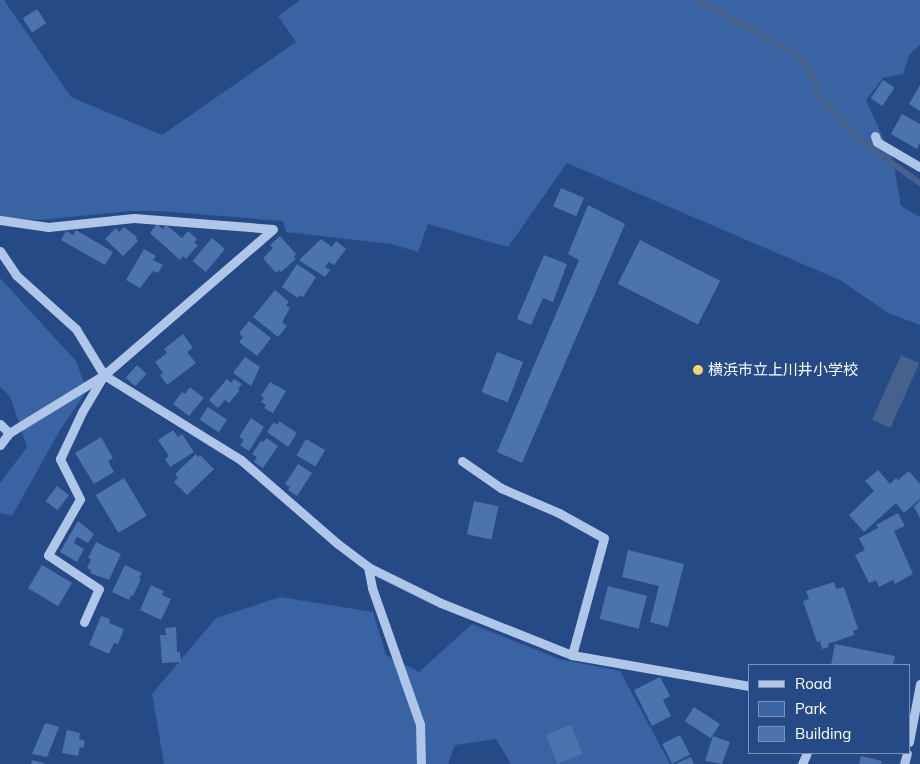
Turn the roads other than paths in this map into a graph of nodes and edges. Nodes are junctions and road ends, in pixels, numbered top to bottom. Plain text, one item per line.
1 (875, 136) dead end
2 (920, 167) edge
3 (0, 220) edge
4 (0, 251) edge
5 (104, 375) junction
6 (0, 424) edge
7 (9, 433) junction
8 (0, 445) edge
9 (462, 461) dead end
10 (368, 567) junction
11 (84, 622) dead end
12 (572, 655) junction
13 (920, 684) edge
14 (748, 686) edge
15 (911, 722) edge
16 (421, 764) edge

1 - 2 street
3 - 5 street
4 - 5 street
5 - 7 street
5 - 10 street
5 - 11 street
6 - 7 street
7 - 8 street
9 - 12 street
10 - 12 street
10 - 16 street
12 - 14 street
13 - 15 street

